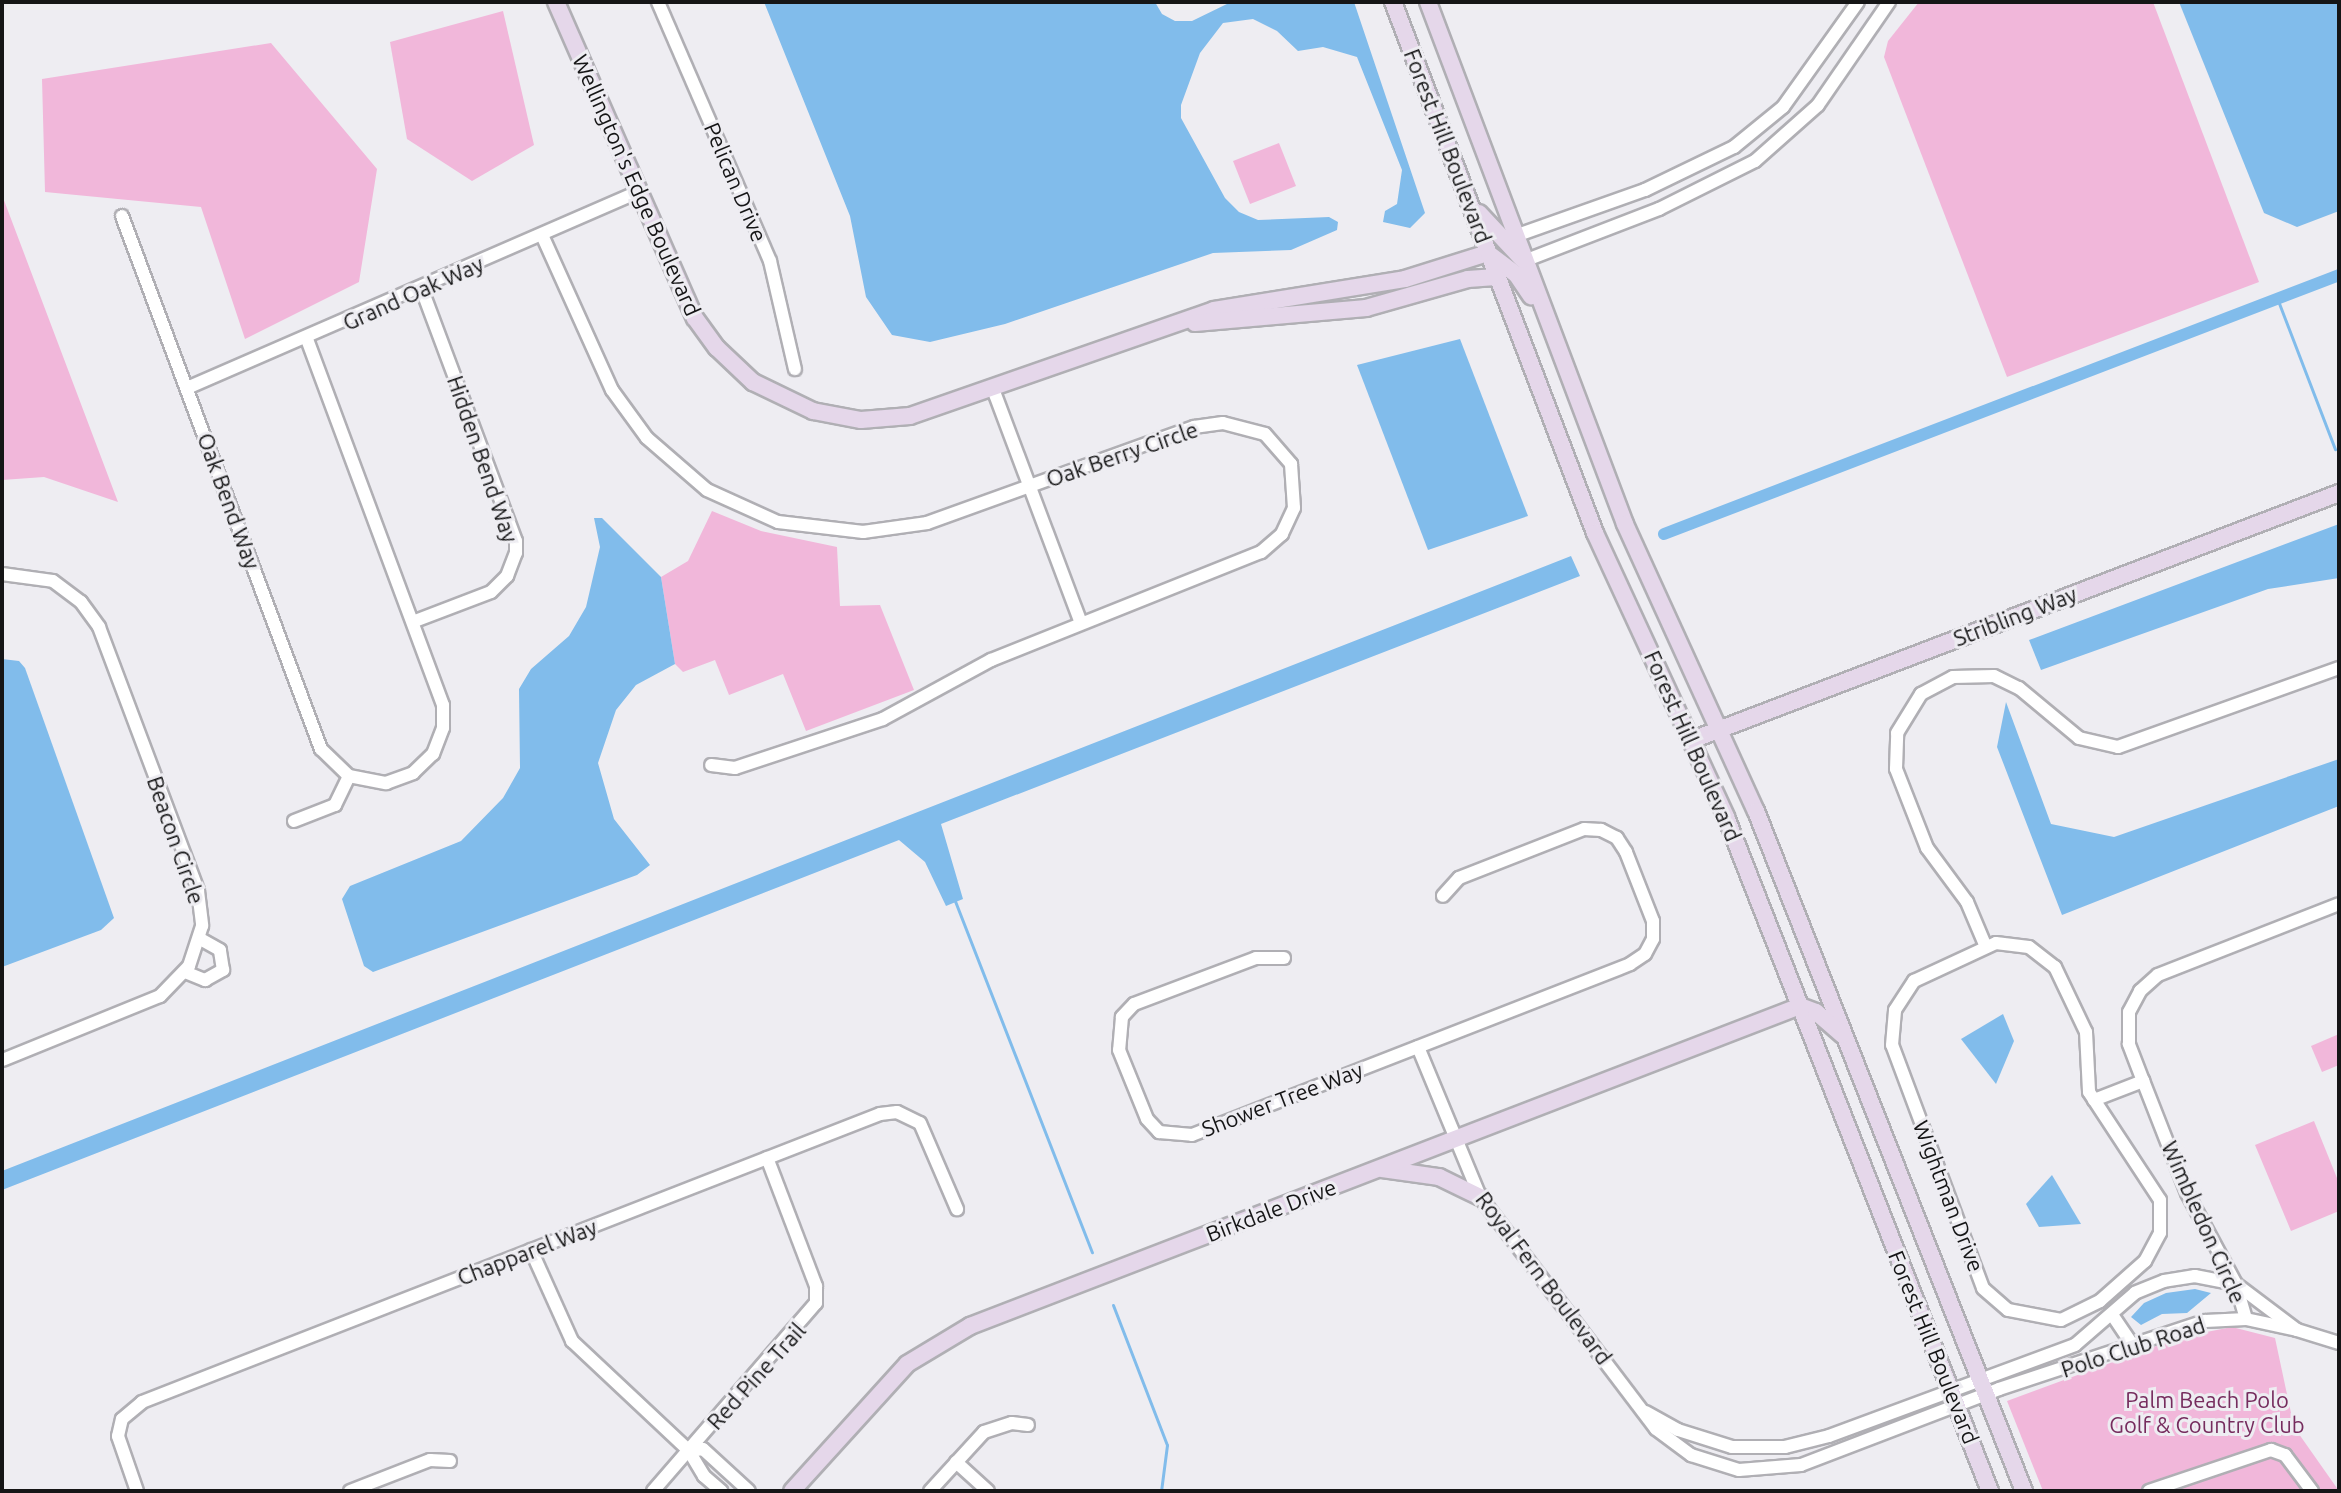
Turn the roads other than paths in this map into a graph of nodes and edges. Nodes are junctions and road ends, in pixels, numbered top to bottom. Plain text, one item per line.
1 (556, 2) edge
2 (658, 2) edge
3 (1393, 2) edge
4 (1428, 2) edge
5 (1858, 2) edge
6 (1889, 2) edge
7 (1814, 68) junction
8 (1833, 82) junction
9 (637, 192) junction
10 (1468, 199) junction
11 (122, 216) dead end
12 (542, 235) junction
13 (1515, 236) junction
14 (1488, 253) junction
15 (1524, 261) junction
16 (1496, 277) junction
17 (422, 289) junction
18 (1178, 325) junction
19 (1549, 325) junction
20 (307, 340) junction
21 (795, 369) dead end
22 (187, 388) junction
23 (993, 389) junction
24 (1030, 486) junction
25 (2339, 493) edge
26 (2, 574) edge
27 (415, 621) junction
28 (1081, 623) junction
29 (2339, 668) edge
30 (1721, 728) junction
31 (1692, 740) junction
32 (711, 765) dead end
33 (349, 776) junction
34 (294, 821) dead end
35 (1443, 896) dead end
36 (2339, 904) edge
37 (200, 939) junction
38 (1986, 947) junction
39 (1284, 958) dead end
40 (185, 972) junction
41 (1800, 1006) junction
42 (1846, 1038) junction
43 (1418, 1047) junction
44 (2, 1060) edge
45 (2143, 1081) junction
46 (2094, 1100) junction
47 (1454, 1138) junction
48 (767, 1158) junction
49 (1377, 1169) junction
50 (1480, 1197) junction
51 (957, 1209) dead end
52 (531, 1250) junction
53 (2236, 1284) junction
54 (2113, 1316) junction
55 (2246, 1319) junction
56 (2297, 1330) junction
57 (2093, 1334) junction
58 (2339, 1343) edge
59 (2132, 1344) junction
60 (2104, 1357) junction
61 (1950, 1390) junction
62 (1973, 1393) junction
63 (1646, 1412) junction
64 (1028, 1425) dead end
65 (689, 1451) junction
66 (450, 1461) dead end
67 (956, 1462) junction
68 (137, 1491) edge
69 (350, 1491) edge
70 (653, 1491) edge
71 (721, 1491) edge
72 (749, 1491) edge
73 (792, 1491) edge
74 (930, 1491) edge
75 (988, 1491) edge
76 (1990, 1491) edge
77 (2024, 1491) edge
78 (2149, 1491) edge
79 (2312, 1491) edge

1 - 9 street, Wellington's Edge Boulevard
2 - 21 street, Pelican Drive
3 - 10 street, Forest Hill Boulevard
4 - 13 street, Forest Hill Boulevard
5 - 7 street
6 - 8 street
7 - 8 street
7 - 13 street
8 - 15 street
9 - 12 street, Grand Oak Way
9 - 23 street, Wellington's Edge Boulevard
10 - 14 street, Forest Hill Boulevard
10 - 15 street
11 - 22 street, Oak Bend Way
12 - 17 street, Grand Oak Way
12 - 24 street, Oak Berry Circle
13 - 15 street, Forest Hill Boulevard
14 - 16 street, Forest Hill Boulevard
14 - 18 street, Wellington's Edge Boulevard
14 - 19 street
15 - 19 street, Forest Hill Boulevard
16 - 18 street, Wellington's Edge Boulevard
16 - 31 street, Forest Hill Boulevard
17 - 20 street, Grand Oak Way
17 - 27 street, Hidden Bend Way
18 - 23 street, Wellington's Edge Boulevard
19 - 30 street, Forest Hill Boulevard
20 - 22 street, Grand Oak Way
20 - 27 street
22 - 33 street, Oak Bend Way
23 - 24 street
24 - 28 street
24 - 28 street, Oak Berry Circle
25 - 30 street, Stribling Way
26 - 37 street, Beacon Circle
27 - 33 street
28 - 32 street, Oak Berry Circle
29 - 38 street
30 - 31 street, Stribling Way
30 - 42 street, Forest Hill Boulevard
31 - 41 street, Forest Hill Boulevard
33 - 34 street
35 - 43 street, Shower Tree Way
36 - 45 street, Wimbledon Circle
37 - 40 street, Beacon Circle
37 - 40 street
38 - 46 street, Wightman Drive
38 - 46 street, Wightman Drive
39 - 43 street, Shower Tree Way
40 - 44 street, Beacon Circle
41 - 42 street
41 - 47 street, Birkdale Drive
41 - 61 street, Forest Hill Boulevard
42 - 62 street, Forest Hill Boulevard
43 - 47 street
45 - 46 street
45 - 53 street, Wimbledon Circle
47 - 49 street, Birkdale Drive
47 - 50 street, Royal Fern Boulevard
48 - 51 street, Chapparel Way
48 - 52 street, Chapparel Way
48 - 65 street, Red Pine Trail
49 - 50 street
49 - 73 street, Birkdale Drive
50 - 63 street, Royal Fern Boulevard
52 - 65 street
52 - 68 street, Chapparel Way
53 - 54 street, Polo Club Road
53 - 55 street, Wimbledon Circle
53 - 56 street, Polo Club Road
54 - 57 street, Polo Club Road
54 - 59 street
55 - 56 street, Polo Club Road
55 - 59 street, Polo Club Road
56 - 58 street, Polo Club Road
57 - 60 street
57 - 62 street, Polo Club Road
59 - 60 street, Polo Club Road
60 - 62 street, Polo Club Road
61 - 62 street, Forest Hill Boulevard
61 - 63 street, Royal Fern Boulevard
62 - 63 street, Royal Fern Boulevard
62 - 76 street, Forest Hill Boulevard
62 - 77 street, Forest Hill Boulevard
64 - 67 street
65 - 70 street, Red Pine Trail
65 - 71 street
65 - 72 street
66 - 69 street
67 - 74 street
67 - 75 street
78 - 79 street

